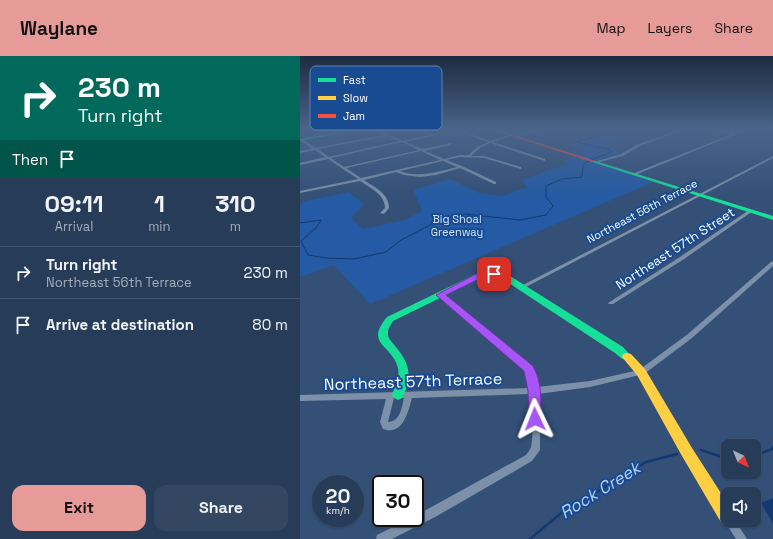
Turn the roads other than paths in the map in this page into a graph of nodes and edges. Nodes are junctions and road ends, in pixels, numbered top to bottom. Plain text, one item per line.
1 (318, 152) edge
2 (359, 152) edge
3 (415, 152) edge
4 (425, 152) edge
5 (474, 152) edge
6 (517, 152) edge
7 (563, 152) edge
8 (628, 152) edge
9 (691, 152) edge
10 (470, 155) junction
11 (773, 157) edge
12 (328, 158) junction
13 (442, 159) junction
14 (544, 160) dead end
15 (592, 161) junction
16 (300, 164) edge
17 (461, 167) junction
18 (343, 168) junction
19 (520, 168) dead end
20 (396, 171) junction
21 (634, 174) junction
22 (361, 179) junction
23 (495, 182) dead end
24 (300, 192) edge
25 (699, 194) junction
26 (751, 211) junction
27 (382, 213) dead end
28 (773, 218) edge
29 (773, 263) edge
30 (522, 288) junction
31 (440, 295) junction
32 (611, 303) dead end
33 (641, 372) junction
34 (534, 391) junction
35 (395, 395) junction
36 (409, 395) junction
37 (300, 398) edge
38 (721, 507) edge
39 (734, 527) edge
40 (381, 539) edge
41 (742, 539) edge

1 - 12 street
2 - 12 street
3 - 18 street
4 - 13 street
5 - 10 street
6 - 14 street
7 - 15 street
8 - 15 street
9 - 21 street
10 - 13 street
10 - 19 street
11 - 25 street, Northeast 56th Terrace
12 - 16 street
12 - 18 street
13 - 17 street
13 - 20 street
15 - 21 street
17 - 20 street
17 - 23 street
18 - 22 street
20 - 22 street
21 - 25 street
22 - 24 street
22 - 27 street
25 - 26 street
25 - 30 street, Northeast 56th Terrace
26 - 28 street
26 - 32 street, Northeast 57th Street
29 - 33 street, Northeast 57th Terrace
30 - 31 street
30 - 33 street
31 - 34 street
31 - 35 street
33 - 34 street, Northeast 57th Terrace
33 - 38 street
34 - 36 street, Northeast 57th Terrace
34 - 40 street
35 - 36 street, Northeast 57th Terrace
35 - 36 street
35 - 37 street, Northeast 57th Terrace
39 - 41 street

